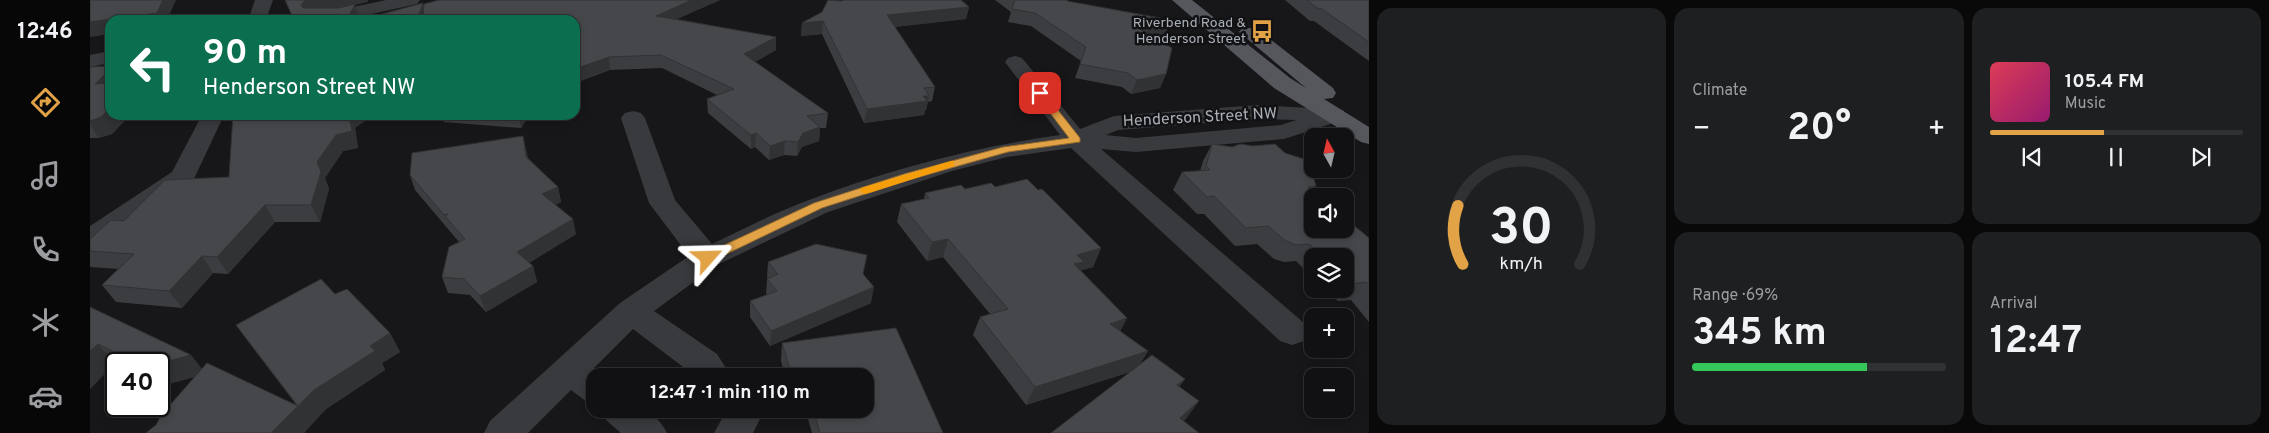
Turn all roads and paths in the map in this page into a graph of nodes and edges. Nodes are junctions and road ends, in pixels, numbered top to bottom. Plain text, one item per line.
1 (264, 0) edge
2 (411, 0) edge
3 (1181, 0) edge
4 (1209, 0) edge
5 (258, 15) edge
6 (341, 15) edge
7 (105, 59) edge
8 (90, 61) edge
9 (1015, 62) dead end
10 (1335, 115) junction
11 (633, 118) dead end
12 (211, 120) edge
13 (1369, 137) edge
14 (1076, 140) junction
15 (90, 240) edge
16 (708, 258) junction
17 (631, 311) junction
18 (1292, 332) dead end
19 (708, 368) edge
20 (582, 378) edge
21 (630, 418) edge
22 (742, 418) edge
23 (502, 433) edge
24 (648, 433) edge
25 (733, 433) edge

1 - 5 street
2 - 6 street
3 - 10 main road
4 - 10 main road
7 - 8 street
9 - 14 street
10 - 13 main road
10 - 14 street, Henderson Street NW
11 - 16 street
12 - 15 street
14 - 16 street, Henderson Street NW
14 - 18 street
16 - 17 street, Henderson Street NW
17 - 19 street
17 - 20 street, Henderson Street NW
20 - 23 street, Henderson Street NW
21 - 24 street
22 - 25 street

